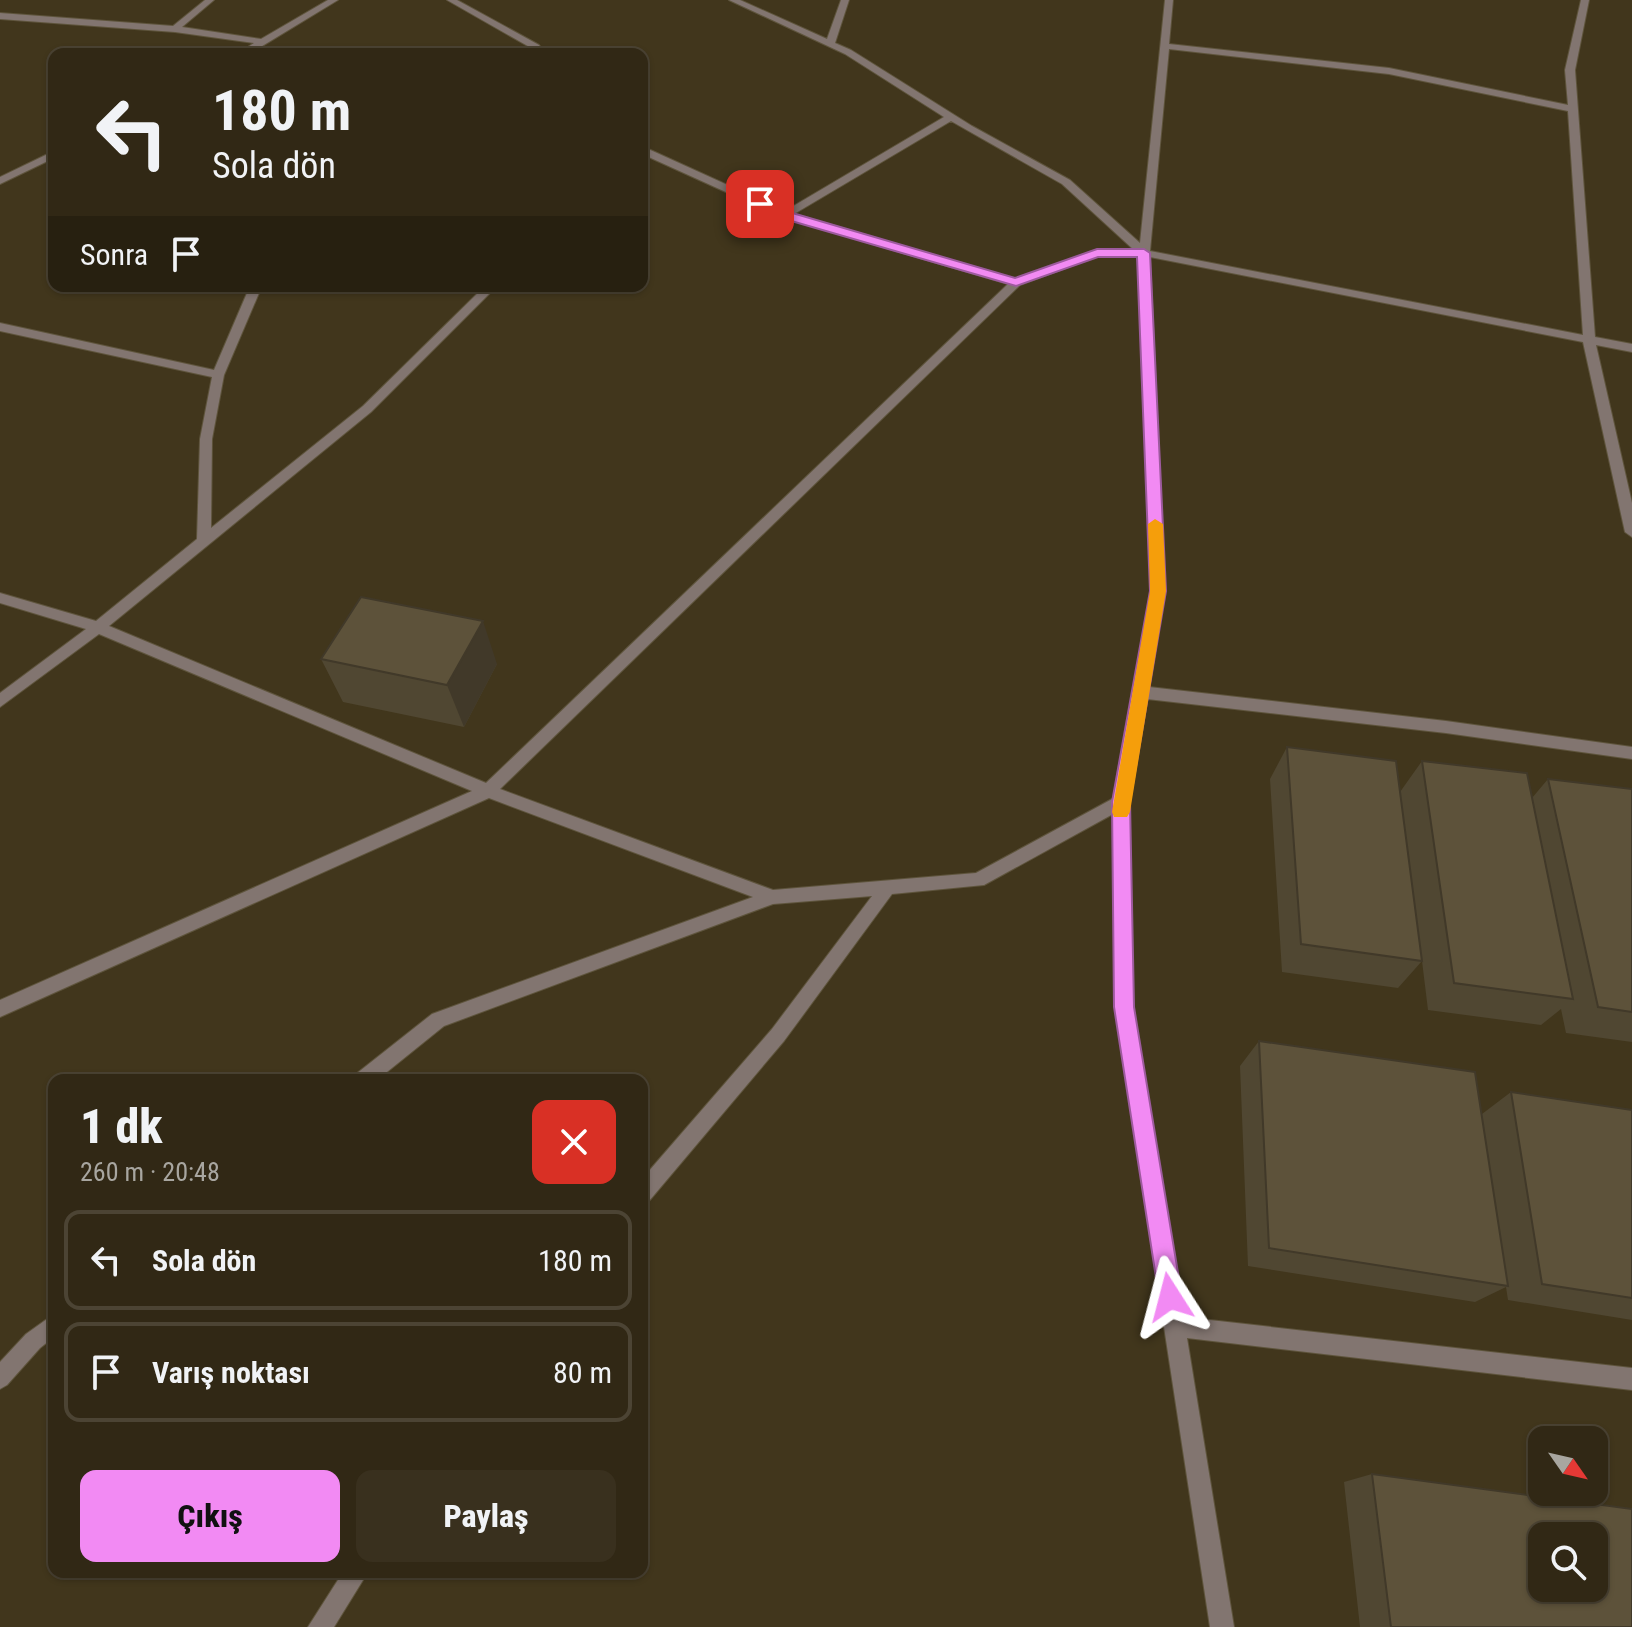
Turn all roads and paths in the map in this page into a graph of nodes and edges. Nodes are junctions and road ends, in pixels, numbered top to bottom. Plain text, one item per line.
1 (210, 0) edge
2 (334, 0) edge
3 (451, 0) edge
4 (733, 0) edge
5 (845, 0) edge
6 (1169, 0) edge
7 (1585, 0) edge
8 (0, 16) edge
9 (175, 29) junction
10 (264, 42) junction
11 (830, 44) junction
12 (1165, 46) junction
13 (253, 48) edge
14 (537, 48) edge
15 (1573, 109) junction
16 (952, 116) junction
17 (648, 156) edge
18 (48, 159) edge
19 (0, 181) edge
20 (785, 215) junction
21 (1144, 253) junction
22 (1016, 283) junction
23 (253, 292) edge
24 (485, 292) edge
25 (0, 327) edge
26 (1589, 341) junction
27 (1632, 348) edge
28 (218, 375) junction
29 (1632, 532) edge
30 (204, 541) junction
31 (0, 598) edge
32 (98, 627) junction
33 (1140, 692) junction
34 (0, 701) edge
35 (1632, 753) edge
36 (488, 791) junction
37 (1121, 802) junction
38 (888, 887) junction
39 (773, 897) junction
40 (0, 1009) edge
41 (370, 1074) edge
42 (648, 1187) edge
43 (1175, 1326) junction
44 (48, 1329) edge
45 (0, 1378) edge
46 (1632, 1379) edge
47 (353, 1578) edge
48 (320, 1627) edge
49 (1222, 1627) edge

1 - 9 street
2 - 10 street
3 - 14 street
4 - 11 street
5 - 11 street
6 - 12 street
7 - 15 street
8 - 9 street
9 - 10 street
10 - 13 street
11 - 16 street
12 - 15 street
12 - 21 street
15 - 26 street
16 - 20 street
16 - 21 street
17 - 20 street
18 - 19 street
20 - 22 street
21 - 22 street
21 - 26 street
21 - 33 street
22 - 36 street
23 - 28 street
24 - 30 street
25 - 28 street
26 - 27 street
26 - 29 street
28 - 30 street
30 - 32 street
31 - 32 street
32 - 34 street
32 - 36 street
33 - 35 street
33 - 37 street
36 - 39 street
36 - 40 street
37 - 38 street
37 - 43 street
38 - 39 street
38 - 42 street
39 - 41 street
43 - 46 street
43 - 49 street
44 - 45 street
47 - 48 street

